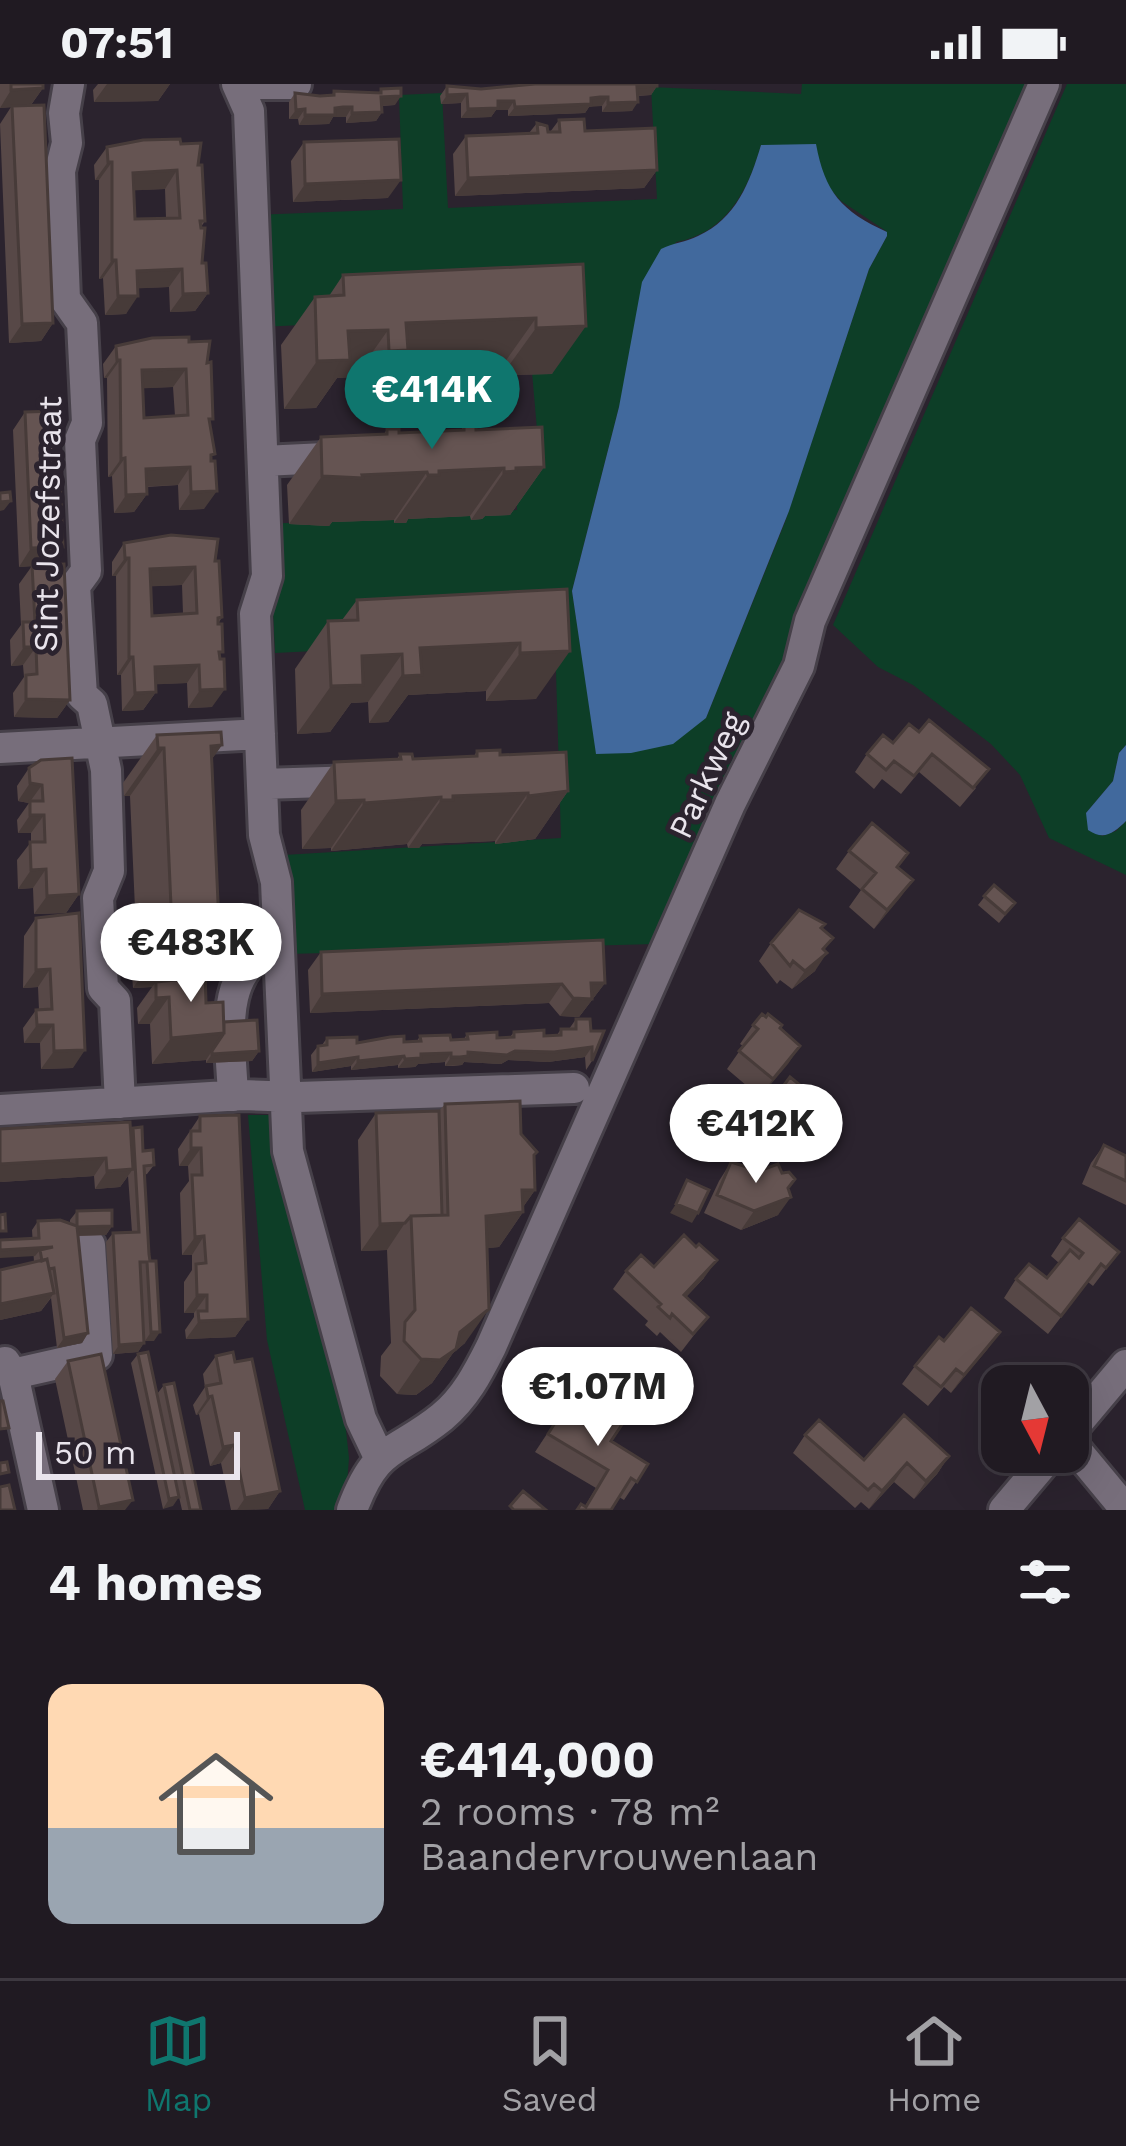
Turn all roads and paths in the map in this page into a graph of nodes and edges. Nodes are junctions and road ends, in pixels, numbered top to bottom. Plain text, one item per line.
1 (69, 84) edge
2 (237, 84) edge
3 (256, 84) edge
4 (296, 84) edge
5 (1044, 84) edge
6 (369, 456) edge
7 (262, 461) junction
8 (260, 734) junction
9 (99, 742) junction
10 (0, 748) edge
11 (384, 780) edge
12 (262, 784) junction
13 (278, 944) junction
14 (574, 1088) dead end
15 (233, 1096) junction
16 (283, 1096) junction
17 (120, 1103) junction
18 (0, 1110) edge
19 (90, 1245) dead end
20 (1126, 1365) edge
21 (6, 1366) edge
22 (1089, 1411) edge
23 (379, 1457) junction
24 (1089, 1463) edge
25 (1035, 1473) edge
26 (43, 1510) edge
27 (352, 1510) edge
28 (1004, 1510) edge
29 (1126, 1510) edge

1 - 9 street, Sint Jozefstraat
2 - 7 street
3 - 4 street
5 - 23 street, Parkweg
6 - 7 street
7 - 8 street
8 - 9 street
8 - 12 street
9 - 10 street
9 - 17 street, Sint Jozefstraat
11 - 12 street
12 - 13 street
13 - 15 street
13 - 16 street
14 - 16 street
15 - 16 street
15 - 17 street
16 - 23 street
17 - 18 street
19 - 21 street
20 - 22 street
21 - 26 street
23 - 27 street
24 - 29 street
25 - 28 street

